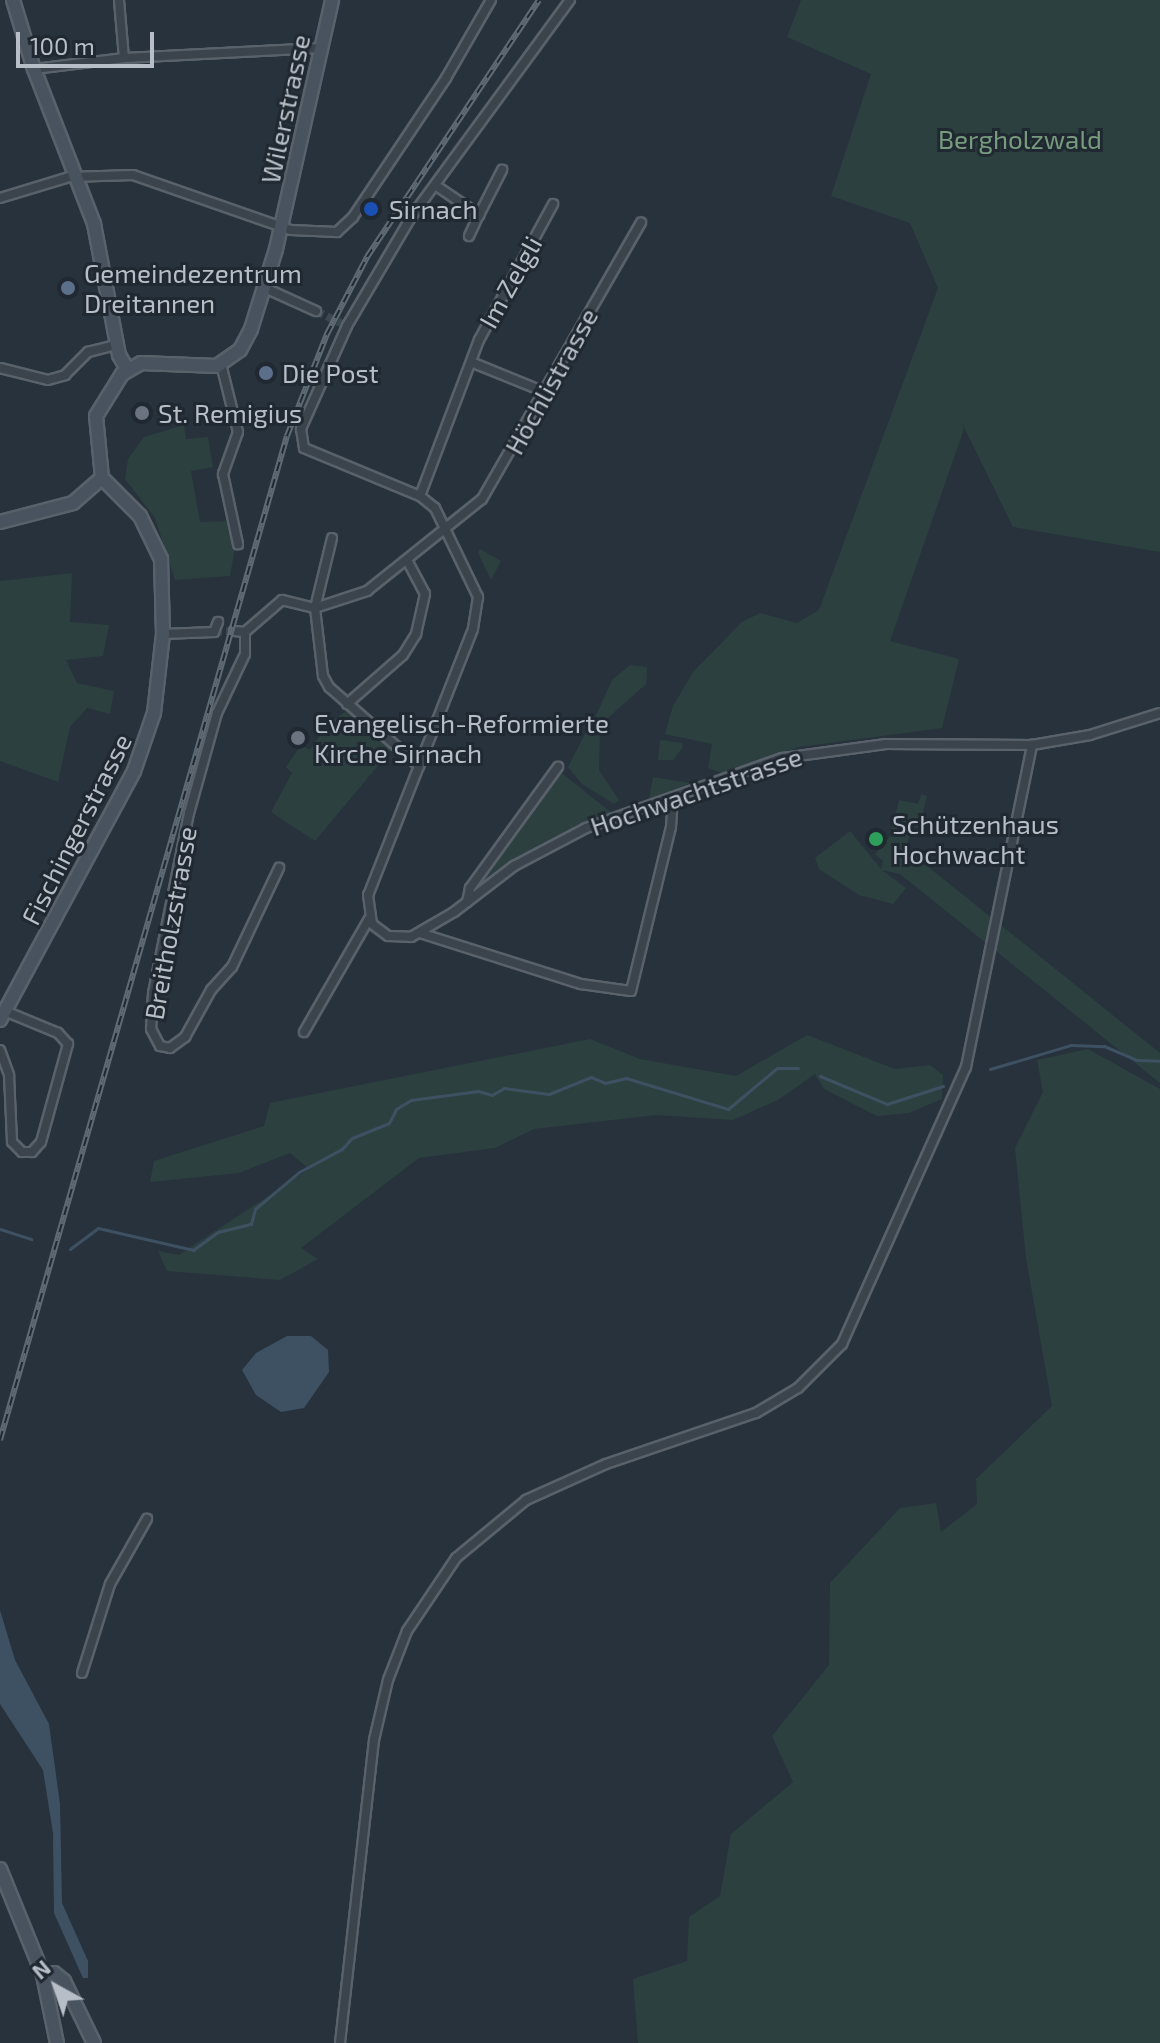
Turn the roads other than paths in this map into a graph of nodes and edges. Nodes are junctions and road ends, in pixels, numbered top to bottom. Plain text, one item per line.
1 (13, 0) edge
2 (119, 0) edge
3 (332, 0) edge
4 (491, 0) edge
5 (570, 0) edge
6 (321, 48) junction
7 (124, 58) junction
8 (34, 69) junction
9 (502, 170) dead end
10 (76, 176) junction
11 (438, 187) junction
12 (0, 198) edge
13 (553, 204) dead end
14 (479, 215) junction
15 (641, 223) dead end
16 (281, 227) junction
17 (469, 236) dead end
18 (265, 288) junction
19 (316, 311) tunnel mouth
20 (117, 345) junction
21 (471, 362) junction
22 (221, 364) junction
23 (0, 368) edge
24 (127, 369) junction
25 (545, 392) junction
26 (102, 478) junction
27 (420, 496) junction
28 (0, 522) edge
29 (447, 528) junction
30 (332, 538) dead end
31 (238, 544) dead end
32 (408, 562) junction
33 (315, 608) junction
34 (216, 627) tunnel mouth
35 (234, 631) tunnel mouth
36 (245, 632) junction
37 (163, 634) junction
38 (347, 704) junction
39 (1160, 713) edge
40 (1032, 745) junction
41 (419, 766) junction
42 (558, 767) dead end
43 (673, 797) junction
44 (279, 868) dead end
45 (467, 903) junction
46 (369, 919) junction
47 (420, 933) junction
48 (2, 1016) edge
49 (304, 1032) dead end
50 (0, 1050) edge
51 (147, 1519) dead end
52 (82, 1673) dead end
53 (0, 1869) edge
54 (43, 1975) junction
55 (57, 2043) edge
56 (94, 2043) edge
57 (340, 2043) edge

1 - 8 main road
2 - 7 street
3 - 6 main road, Wilerstrasse
4 - 16 street
5 - 11 street
6 - 7 street
6 - 16 main road, Wilerstrasse
7 - 8 street
8 - 10 main road
9 - 14 street
10 - 12 street
10 - 16 street
10 - 20 main road
11 - 14 street
11 - 27 street
13 - 21 street, Im Zelgli
14 - 17 street
15 - 25 street, Höchlistrasse
16 - 18 main road, Wilerstrasse
18 - 19 street
18 - 22 main road
20 - 23 street
20 - 24 main road
21 - 25 street
21 - 27 street, Im Zelgli
22 - 24 main road
22 - 31 street
24 - 26 main road
25 - 29 street, Höchlistrasse
26 - 28 main road
26 - 37 main road, Fischingerstrasse
27 - 29 street
29 - 32 street, Höchlistrasse
29 - 41 street
30 - 33 street
32 - 33 street, Höchlistrasse
32 - 38 street
33 - 36 street
33 - 38 street
34 - 37 street
35 - 36 street
36 - 44 street, Breitholzstrasse
37 - 48 main road, Fischingerstrasse
38 - 41 street
39 - 40 street, Hochwachtstrasse
40 - 43 street, Hochwachtstrasse
40 - 57 street
41 - 46 street
42 - 45 street
43 - 45 street, Hochwachtstrasse
43 - 47 street
45 - 47 street, Hochwachtstrasse
46 - 47 street
46 - 49 street
48 - 50 street
51 - 52 street
53 - 54 main road
54 - 55 main road
54 - 56 main road

